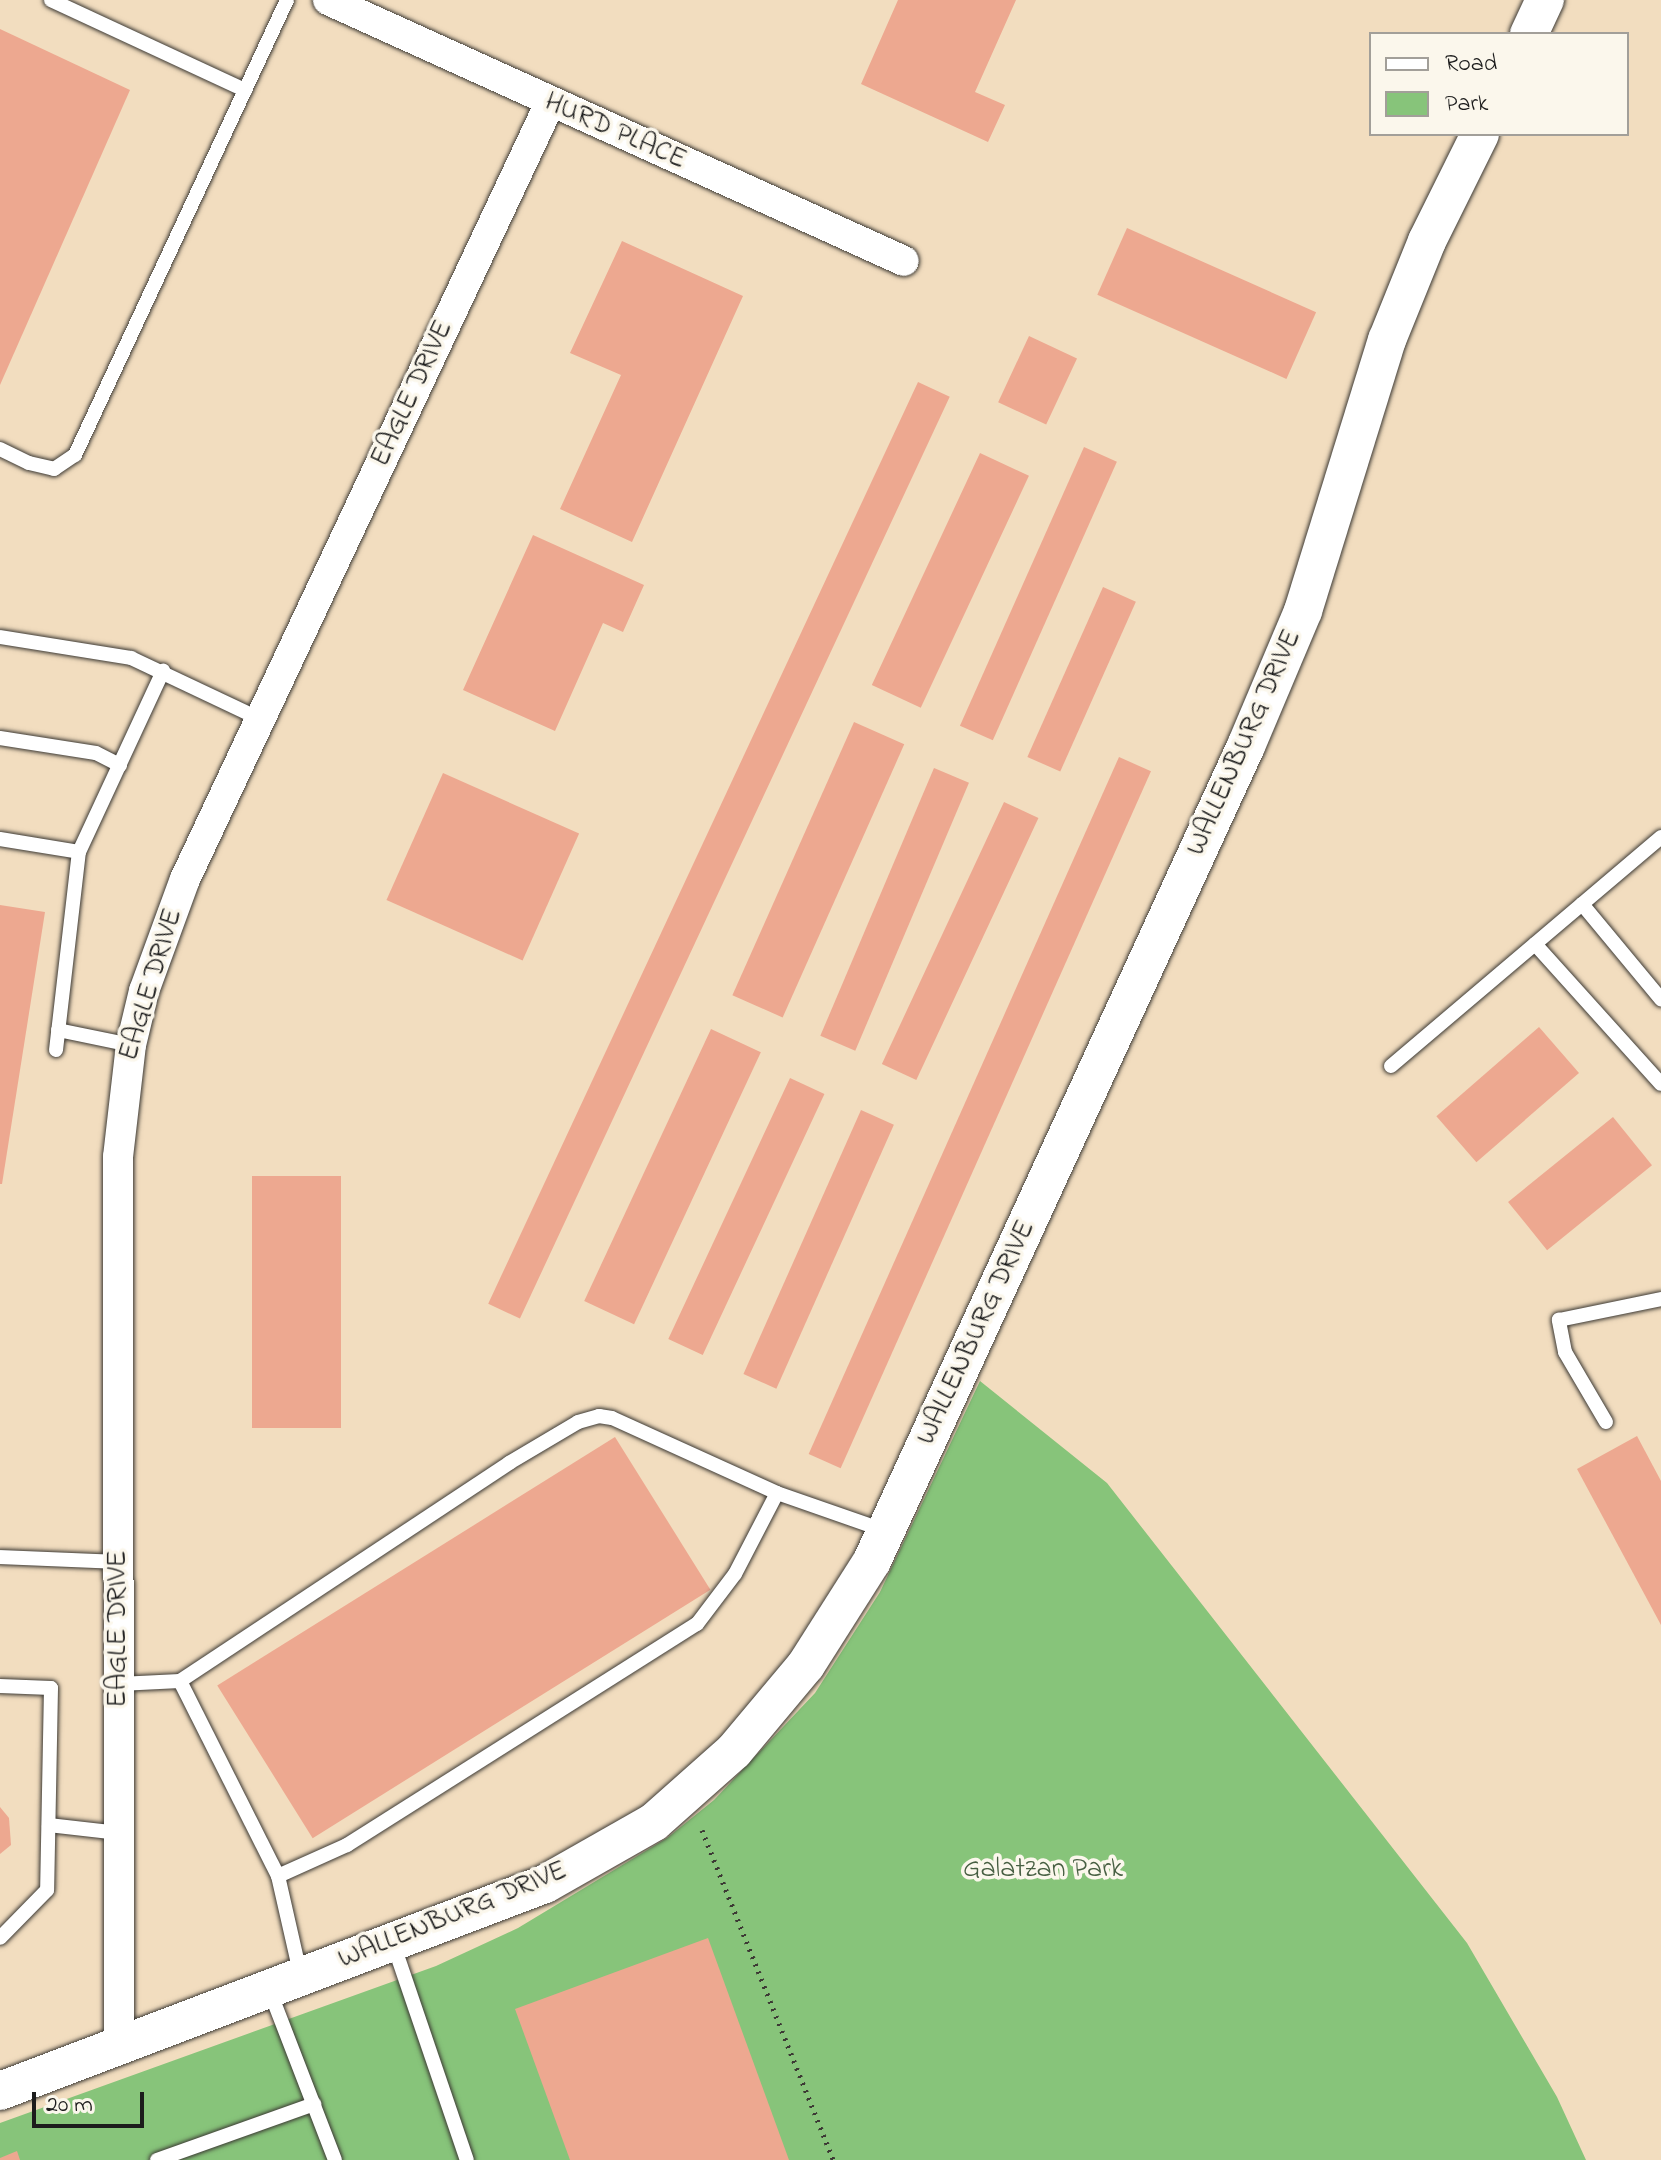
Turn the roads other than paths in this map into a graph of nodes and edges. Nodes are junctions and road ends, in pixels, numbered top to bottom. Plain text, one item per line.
1 (51, 0) edge
2 (287, 0) edge
3 (328, 0) edge
4 (1545, 0) edge
5 (1530, 32) edge
6 (245, 90) junction
7 (550, 103) junction
8 (1479, 136) edge
9 (904, 261) dead end
10 (0, 449) edge
11 (0, 637) edge
12 (163, 671) junction
13 (260, 719) junction
14 (0, 738) edge
15 (120, 765) junction
16 (1661, 837) edge
17 (0, 839) edge
18 (79, 852) junction
19 (1582, 904) junction
20 (1535, 944) junction
21 (1661, 999) edge
22 (58, 1030) junction
23 (131, 1045) junction
24 (56, 1050) dead end
25 (1391, 1066) dead end
26 (1661, 1084) edge
27 (1661, 1299) edge
28 (1606, 1422) dead end
29 (777, 1493) junction
30 (886, 1531) junction
31 (0, 1557) edge
32 (119, 1562) junction
33 (180, 1681) junction
34 (119, 1684) junction
35 (0, 1686) edge
36 (49, 1825) junction
37 (119, 1833) junction
38 (278, 1876) junction
39 (0, 1938) edge
40 (392, 1943) junction
41 (285, 1983) junction
42 (119, 2046) junction
43 (0, 2091) edge
44 (314, 2104) junction
45 (157, 2160) edge
46 (335, 2160) edge
47 (467, 2160) edge

1 - 6 lane
2 - 6 lane
3 - 7 street, HURD PLACE
4 - 5 street
6 - 10 lane
7 - 9 street, HURD PLACE
7 - 13 street, EAGLE DRIVE
8 - 30 street, WALLENBURG DRIVE
11 - 12 lane
12 - 13 lane
12 - 15 lane
13 - 23 street, EAGLE DRIVE
14 - 15 lane
15 - 18 lane
16 - 19 lane
17 - 18 lane
18 - 22 lane
19 - 20 lane
19 - 21 lane
20 - 25 lane
20 - 26 lane
22 - 23 lane
22 - 24 lane
23 - 32 street, EAGLE DRIVE
27 - 28 lane
29 - 30 lane
29 - 33 lane
29 - 38 lane
30 - 40 street, WALLENBURG DRIVE
31 - 32 lane
32 - 34 street, EAGLE DRIVE
33 - 34 lane
33 - 38 lane
34 - 37 street, EAGLE DRIVE
35 - 36 lane
36 - 37 lane
36 - 39 lane
37 - 42 street, EAGLE DRIVE
38 - 41 lane
40 - 41 street, WALLENBURG DRIVE
40 - 47 lane
41 - 42 street, WALLENBURG DRIVE
41 - 44 lane
42 - 43 street, WALLENBURG DRIVE
44 - 45 lane
44 - 46 lane

